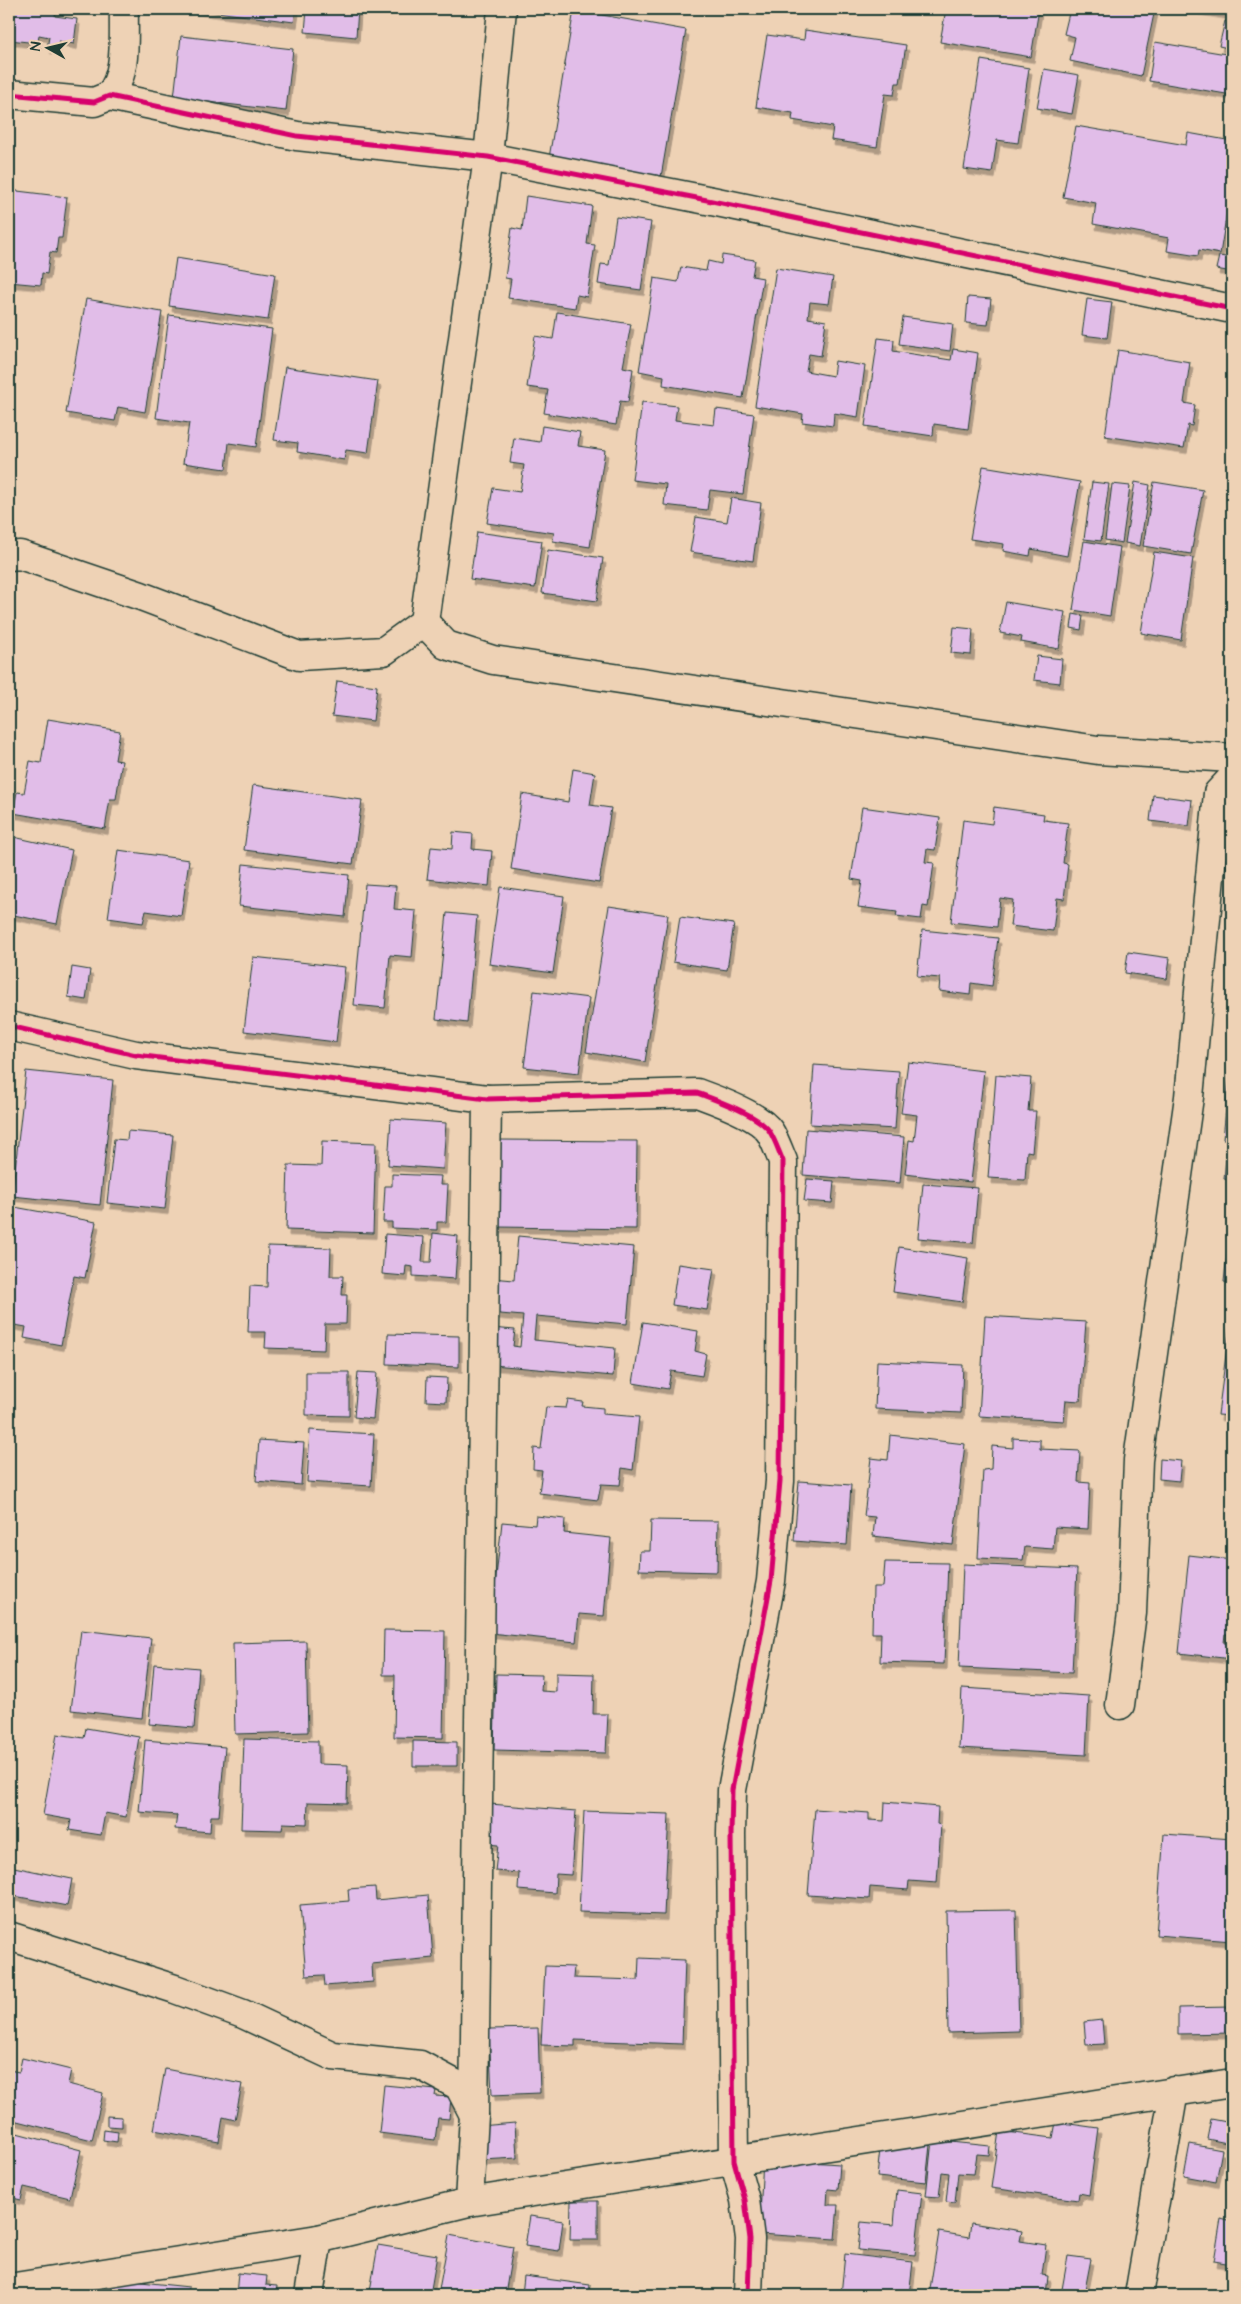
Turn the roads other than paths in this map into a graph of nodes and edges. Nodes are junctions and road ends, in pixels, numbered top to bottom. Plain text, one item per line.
1 (124, 9) edge
2 (502, 9) edge
3 (9, 94) edge
4 (110, 96) junction
5 (488, 157) junction
6 (1232, 308) edge
7 (9, 556) edge
8 (424, 622) junction
9 (1232, 758) edge
10 (1232, 778) edge
11 (9, 1026) edge
12 (487, 1099) junction
13 (1120, 1706) dead end
14 (9, 1936) edge
15 (1232, 2083) edge
16 (1174, 2091) junction
17 (474, 2115) junction
18 (734, 2161) junction
19 (469, 2202) junction
20 (318, 2238) junction
21 (9, 2288) edge
22 (309, 2295) edge
23 (748, 2295) edge
24 (1139, 2295) edge

1 - 4 street
2 - 5 street
3 - 4 street
4 - 5 street
5 - 6 street
5 - 8 street
7 - 8 street
8 - 9 street
10 - 13 street
11 - 12 street
12 - 17 street
12 - 18 street
14 - 17 street
15 - 16 street
16 - 18 street
16 - 24 street
17 - 19 street
18 - 19 street
18 - 23 street
19 - 20 street
20 - 21 street
20 - 22 street

